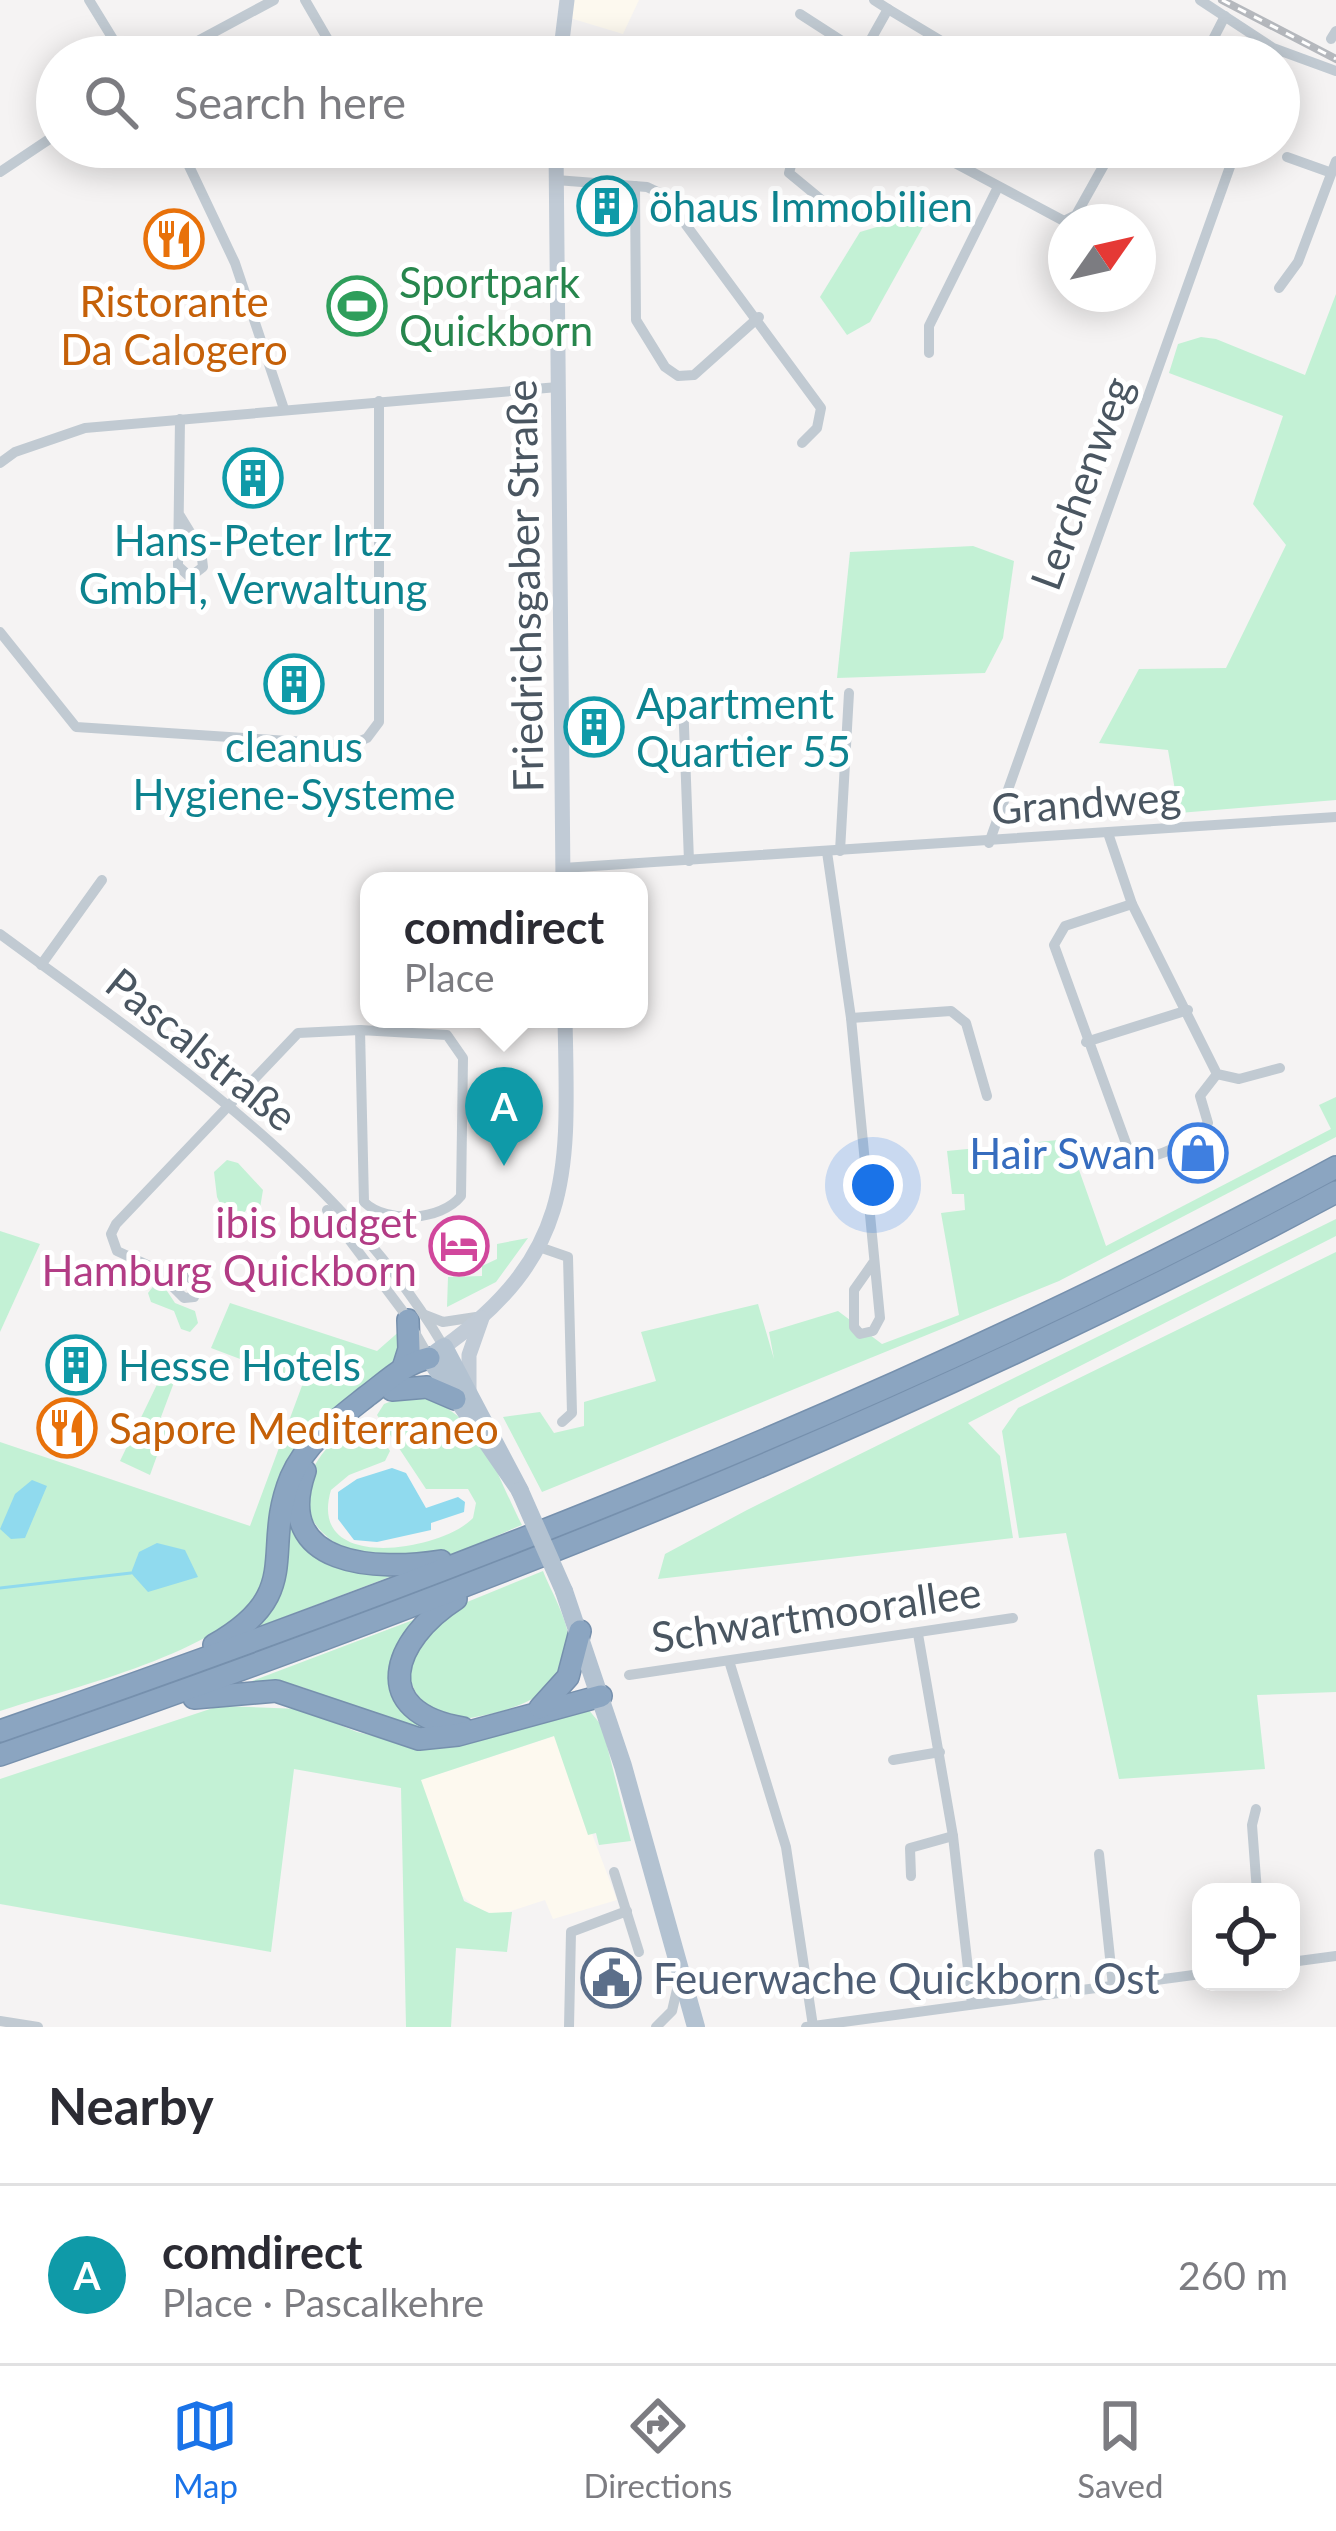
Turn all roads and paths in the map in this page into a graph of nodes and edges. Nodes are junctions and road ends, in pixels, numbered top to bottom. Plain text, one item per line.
1 (89, 0) edge
2 (274, 0) edge
3 (305, 0) edge
4 (567, 0) edge
5 (874, 0) edge
6 (1200, 0) edge
7 (887, 8) junction
8 (800, 14) dead end
9 (1225, 16) junction
10 (111, 36) edge
11 (207, 36) edge
12 (326, 36) edge
13 (563, 36) edge
14 (832, 36) edge
15 (872, 36) edge
16 (933, 36) edge
17 (1215, 36) edge
18 (1251, 36) edge
19 (1300, 60) edge
20 (1336, 71) edge
21 (36, 148) edge
22 (1300, 161) edge
23 (1333, 167) edge
24 (190, 168) edge
25 (556, 168) edge
26 (790, 168) edge
27 (962, 168) edge
28 (1103, 168) edge
29 (1230, 168) edge
30 (0, 172) edge
31 (556, 180) junction
32 (634, 186) junction
33 (998, 188) junction
34 (829, 206) dead end
35 (1279, 288) dead end
36 (759, 317) junction
37 (929, 353) dead end
38 (557, 387) junction
39 (379, 401) junction
40 (284, 410) junction
41 (180, 418) junction
42 (802, 443) dead end
43 (0, 463) edge
44 (179, 514) junction
45 (0, 632) edge
46 (849, 693) dead end
47 (682, 700) dead end
48 (1336, 817) edge
49 (1108, 833) junction
50 (989, 843) junction
51 (834, 852) junction
52 (689, 861) junction
53 (563, 872) edge
54 (582, 872) edge
55 (102, 880) dead end
56 (1132, 904) junction
57 (0, 934) edge
58 (41, 965) junction
59 (1188, 1010) junction
60 (851, 1018) junction
61 (565, 1028) edge
62 (360, 1030) junction
63 (1086, 1042) junction
64 (1280, 1068) dead end
65 (1217, 1074) junction
66 (987, 1096) dead end
67 (228, 1106) junction
68 (1336, 1167) edge
69 (1336, 1192) edge
70 (542, 1248) junction
71 (873, 1263) junction
72 (154, 1268) dead end
73 (483, 1316) junction
74 (415, 1317) junction
75 (437, 1352) junction
76 (403, 1368) junction
77 (392, 1390) junction
78 (462, 1395) junction
79 (562, 1422) dead end
80 (495, 1551) junction
81 (492, 1576) junction
82 (1013, 1618) dead end
83 (580, 1631) junction
84 (918, 1634) junction
85 (730, 1664) junction
86 (629, 1675) dead end
87 (152, 1678) junction
88 (599, 1689) junction
89 (557, 1693) junction
90 (135, 1708) junction
91 (540, 1708) junction
92 (472, 1730) junction
93 (0, 1731) edge
94 (940, 1753) junction
95 (0, 1755) edge
96 (893, 1760) dead end
97 (1256, 1809) dead end
98 (953, 1837) junction
99 (1100, 1854) dead end
100 (614, 1872) dead end
101 (911, 1876) dead end
102 (1256, 1883) edge
103 (627, 1911) junction
104 (639, 1952) dead end
105 (1336, 1956) edge
106 (1300, 1961) edge
107 (681, 1972) junction
108 (1192, 1975) edge
109 (1113, 1986) junction
110 (972, 2004) junction
111 (915, 2012) junction
112 (0, 2021) edge
113 (810, 2026) edge
114 (38, 2027) edge
115 (569, 2027) edge
116 (656, 2027) edge
117 (696, 2027) edge
118 (916, 2027) edge

1 - 10 street
2 - 11 street
3 - 12 street
4 - 13 main road
5 - 7 street
6 - 9 street
7 - 15 street
7 - 16 street
8 - 14 street
9 - 17 street
9 - 18 street
19 - 20 street
21 - 30 street
22 - 23 street
23 - 35 street
24 - 40 street
25 - 31 main road, Friedrichsgaber Straße
26 - 34 street
27 - 33 street
28 - 33 street
29 - 50 street, Lerchenweg
31 - 32 street
31 - 38 main road, Friedrichsgaber Straße
32 - 36 street
32 - 36 street
33 - 37 street
36 - 42 street
38 - 39 street
38 - 53 main road, Friedrichsgaber Straße
39 - 40 street
39 - 45 street
40 - 41 street
41 - 43 street
41 - 44 street
44 - 44 street
46 - 51 street
47 - 52 street
48 - 49 street, Grandweg
49 - 50 street, Grandweg
49 - 56 street
50 - 51 street, Grandweg
51 - 52 street, Grandweg
51 - 60 street
52 - 54 street, Grandweg
55 - 58 street
56 - 59 street
56 - 63 street
57 - 58 street, Pascalstraße
58 - 67 street, Pascalstraße
59 - 63 street
59 - 65 street
60 - 66 street
60 - 71 street
61 - 70 main road
62 - 62 street
62 - 67 street
63 - 65 street
64 - 65 street
67 - 72 street
67 - 74 street, Pascalstraße
68 - 80 highway
69 - 81 highway
70 - 73 main road
70 - 79 street
71 - 71 street
73 - 74 street
73 - 75 main road
73 - 78 main road
74 - 75 street, Pascalstraße
74 - 76 highway
75 - 76 highway
75 - 77 highway
75 - 78 main road
76 - 87 highway
77 - 78 highway
77 - 80 highway
78 - 83 main road, bridge
80 - 87 highway
81 - 90 highway
81 - 92 highway
82 - 84 street, Schwartmoorallee
83 - 88 main road
83 - 89 highway
84 - 85 street, Schwartmoorallee
84 - 94 street
85 - 86 street, Schwartmoorallee
85 - 113 street
87 - 93 highway
88 - 89 highway
88 - 91 highway
88 - 107 main road
89 - 91 highway
90 - 92 highway
90 - 95 highway
91 - 92 highway
94 - 96 street
94 - 98 street
97 - 102 street
98 - 101 street
98 - 110 street
99 - 109 street
100 - 103 street
103 - 104 street
103 - 115 street
105 - 106 street
107 - 116 street
107 - 117 main road
108 - 109 street
109 - 110 street
110 - 111 street
111 - 113 street
111 - 118 street
112 - 114 street

